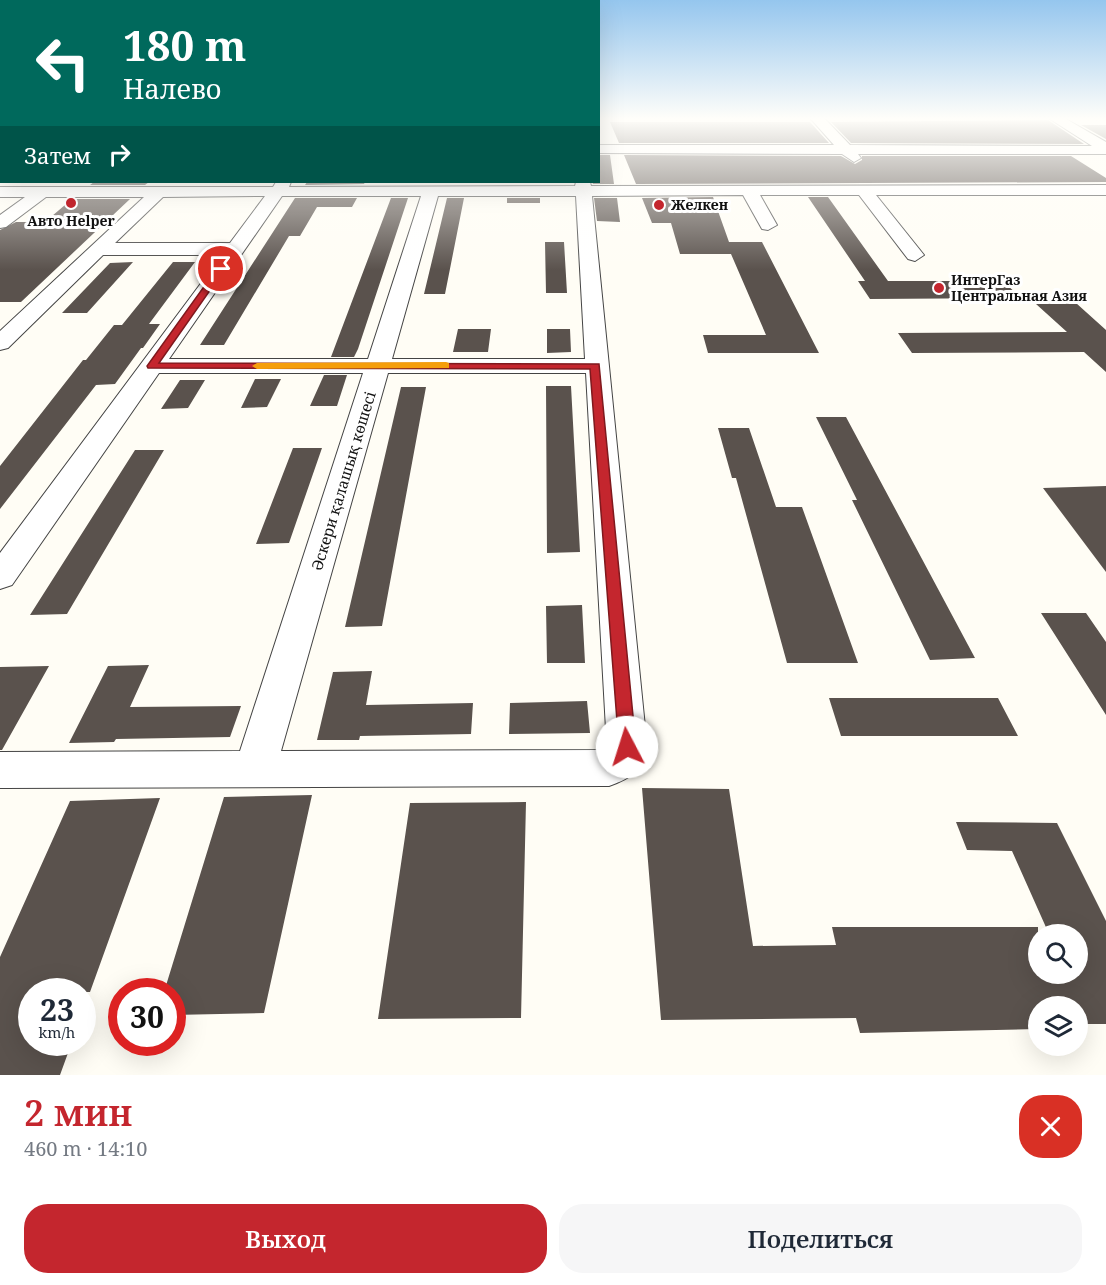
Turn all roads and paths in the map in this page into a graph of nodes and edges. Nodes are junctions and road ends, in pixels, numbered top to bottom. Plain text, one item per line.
1 (865, 169) edge
2 (55, 183) edge
3 (583, 186) edge
4 (280, 187) edge
5 (863, 190) junction
6 (1106, 190) edge
7 (431, 191) junction
8 (749, 191) junction
9 (885, 191) junction
10 (0, 192) edge
11 (42, 192) junction
12 (158, 192) junction
13 (759, 210) junction
14 (779, 210) dead end
15 (7, 213) edge
16 (0, 223) edge
17 (768, 225) dead end
18 (99, 249) junction
19 (235, 249) junction
20 (915, 255) dead end
21 (0, 343) edge
22 (380, 365) junction
23 (152, 366) junction
24 (595, 366) junction
25 (15, 536) edge
26 (0, 578) edge
27 (0, 770) edge
28 (254, 771) junction

1 - 9 street
2 - 11 street
3 - 7 street
3 - 8 street
3 - 24 street
4 - 7 street
4 - 12 street
4 - 19 street
5 - 8 street
5 - 9 street
5 - 20 street
6 - 9 street
7 - 22 street, Әскери қалашық көшесі
8 - 13 street
10 - 11 street
11 - 12 street
11 - 15 street
12 - 18 street
13 - 14 street
13 - 17 street
15 - 16 street
18 - 19 street
18 - 21 street
19 - 23 street
22 - 23 street
22 - 24 street
22 - 28 street, Әскери қалашық көшесі
23 - 25 street
24 - 28 street
25 - 26 street
27 - 28 street

